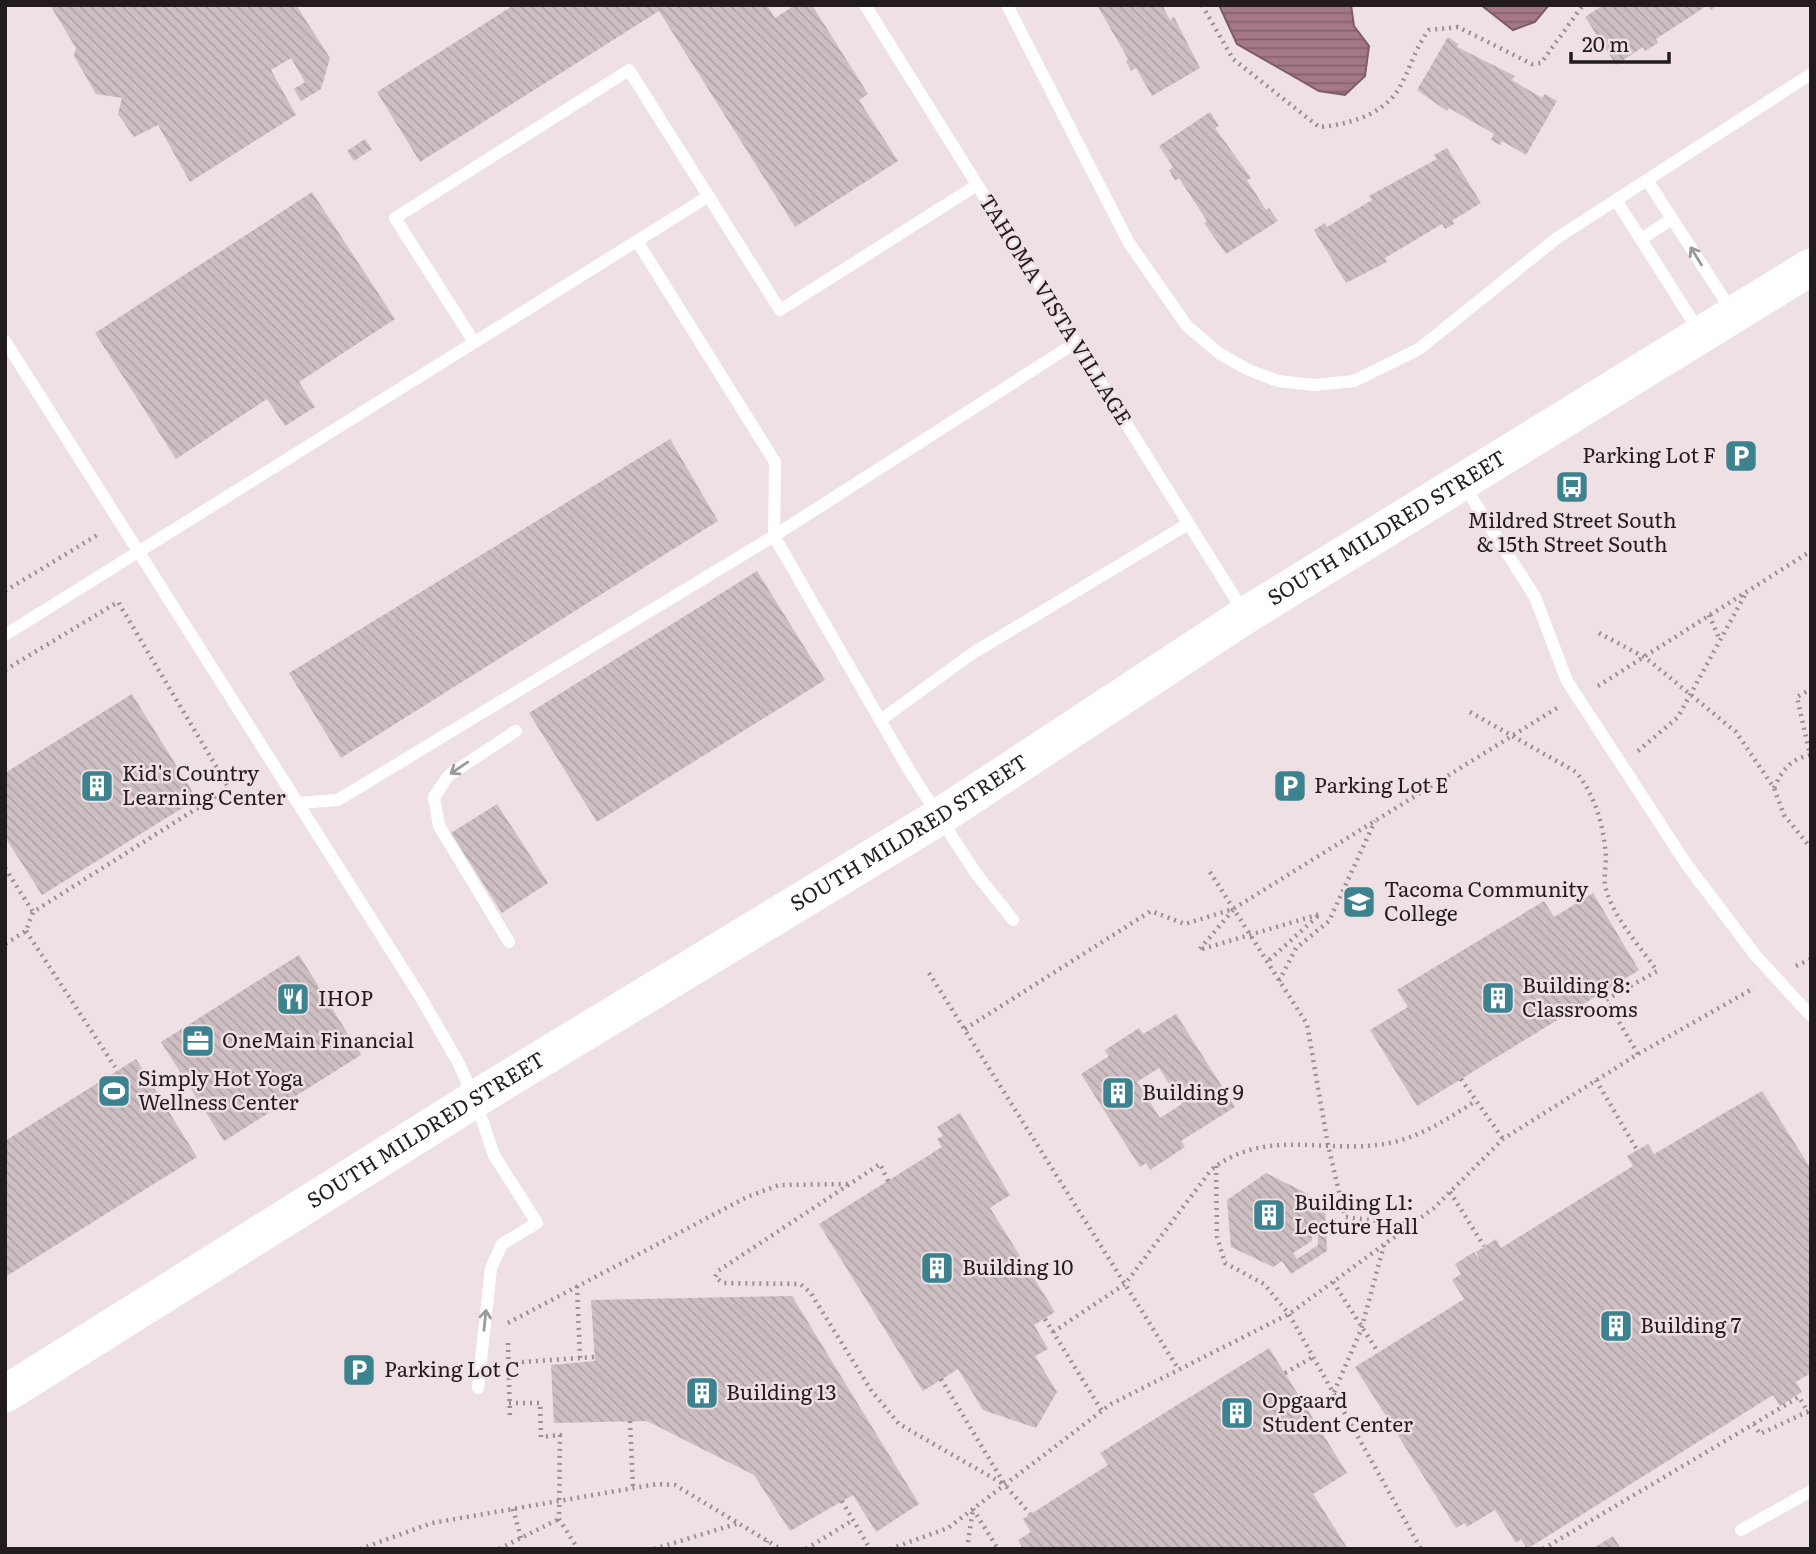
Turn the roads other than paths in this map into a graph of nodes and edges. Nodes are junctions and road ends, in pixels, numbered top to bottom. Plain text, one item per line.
1 (865, 5) edge
2 (1007, 5) edge
3 (1811, 74) edge
4 (1647, 180) junction
5 (977, 184) junction
6 (709, 196) junction
7 (1616, 200) junction
8 (1672, 219) junction
9 (1641, 239) junction
10 (637, 241) junction
11 (1811, 267) edge
12 (1734, 313) junction
13 (1700, 333) junction
14 (5, 341) edge
15 (474, 342) junction
16 (1075, 343) junction
17 (1461, 481) junction
18 (1188, 524) junction
19 (774, 536) junction
20 (138, 553) junction
21 (1246, 615) junction
22 (5, 635) edge
23 (882, 719) junction
24 (516, 731) dead end
25 (298, 803) junction
26 (939, 817) junction
27 (1013, 919) dead end
28 (509, 942) dead end
29 (1811, 1016) edge
30 (475, 1098) junction
31 (478, 1388) dead end
32 (5, 1394) edge
33 (1811, 1491) edge
34 (1741, 1530) dead end

1 - 5 lane, TAHOMA VISTA VILLAGE
2 - 7 lane
3 - 4 lane
4 - 7 lane
4 - 8 lane
5 - 6 lane
5 - 16 lane, TAHOMA VISTA VILLAGE
6 - 10 lane
6 - 15 lane
7 - 9 lane
8 - 9 lane
12 -> 8 lane
9 - 13 lane
10 - 15 lane
10 - 19 lane
11 - 12 main road, SOUTH MILDRED STREET
12 - 13 main road, SOUTH MILDRED STREET
13 - 17 main road, SOUTH MILDRED STREET
14 - 20 lane
15 - 20 lane
16 - 18 lane, TAHOMA VISTA VILLAGE
16 - 19 lane
17 - 21 main road, SOUTH MILDRED STREET
17 - 29 lane
18 - 21 lane, TAHOMA VISTA VILLAGE
18 - 23 lane
19 - 23 lane
19 - 25 lane
20 - 22 lane
20 - 25 lane
21 - 26 main road, SOUTH MILDRED STREET
23 - 26 lane
24 -> 28 lane
25 - 30 lane
26 - 27 lane
26 - 30 main road, SOUTH MILDRED STREET
31 -> 30 lane
30 - 32 main road, SOUTH MILDRED STREET
33 - 34 lane

